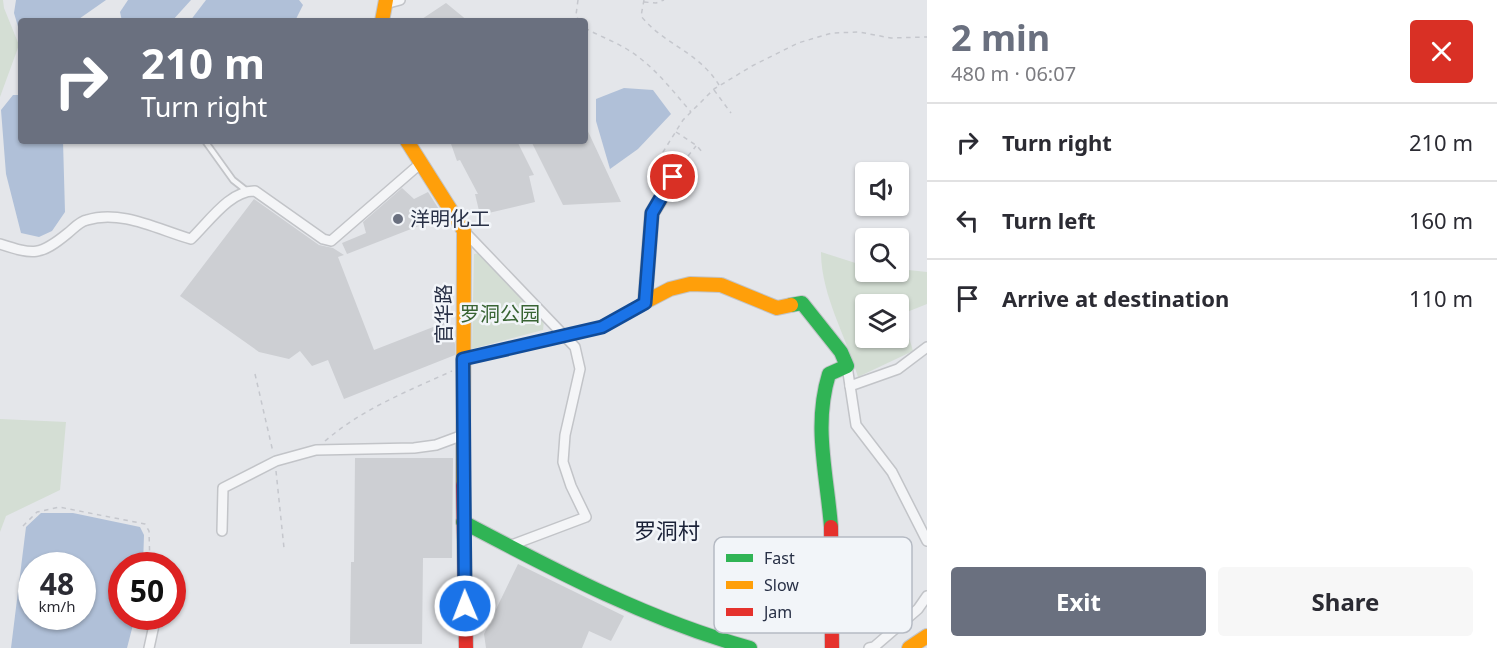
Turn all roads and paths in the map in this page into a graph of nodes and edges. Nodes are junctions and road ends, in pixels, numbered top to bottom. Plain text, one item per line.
1 (400, 0) edge
2 (578, 0) edge
3 (664, 0) edge
4 (644, 1) edge
5 (386, 2) edge
6 (383, 18) edge
7 (578, 18) edge
8 (588, 29) edge
9 (927, 37) edge
10 (719, 85) junction
11 (714, 89) junction
12 (692, 112) junction
13 (731, 112) dead end
14 (675, 132) junction
15 (207, 144) edge
16 (409, 144) edge
17 (697, 146) junction
18 (703, 153) dead end
19 (658, 160) dead end
20 (421, 163) junction
21 (682, 164) joint
22 (247, 191) junction
23 (464, 231) junction
24 (0, 244) edge
25 (645, 303) junction
26 (564, 336) junction
27 (927, 347) edge
28 (463, 362) junction
29 (847, 366) junction
30 (850, 386) junction
31 (463, 435) junction
32 (316, 450) junction
33 (463, 522) junction
34 (23, 526) dead end
35 (222, 531) dead end
36 (832, 537) edge
37 (927, 541) edge
38 (509, 546) junction
39 (150, 552) edge
40 (927, 596) edge
41 (912, 614) edge
42 (153, 630) edge
43 (889, 633) edge
44 (927, 636) edge
45 (744, 647) edge
46 (149, 648) edge
47 (466, 648) edge
48 (869, 648) edge
49 (909, 648) edge

1 - 5 street
2 - 7 path
3 - 4 path
4 - 10 path
5 - 6 street
8 - 12 path
9 - 10 path
10 - 11 path
11 - 12 path
11 - 13 path
12 - 14 path
14 - 17 path
14 - 19 path
15 - 22 lane
16 - 20 street
17 - 18 path
17 - 21 path
20 - 22 street
20 - 23 street
21 - 25 street
22 - 24 street
23 - 26 street
23 - 28 street, 官华路
25 - 26 street
25 - 29 street
26 - 28 street
26 - 38 street
27 - 30 street
28 - 31 street, 官华路
28 - 32 path
29 - 30 street
29 - 36 street
30 - 37 street
31 - 32 street
31 - 33 street, 官华路
32 - 35 street
33 - 38 street
33 - 47 street, 官华路
34 - 39 path
38 - 45 street
40 - 41 street
42 - 46 street
43 - 48 street
44 - 49 street

